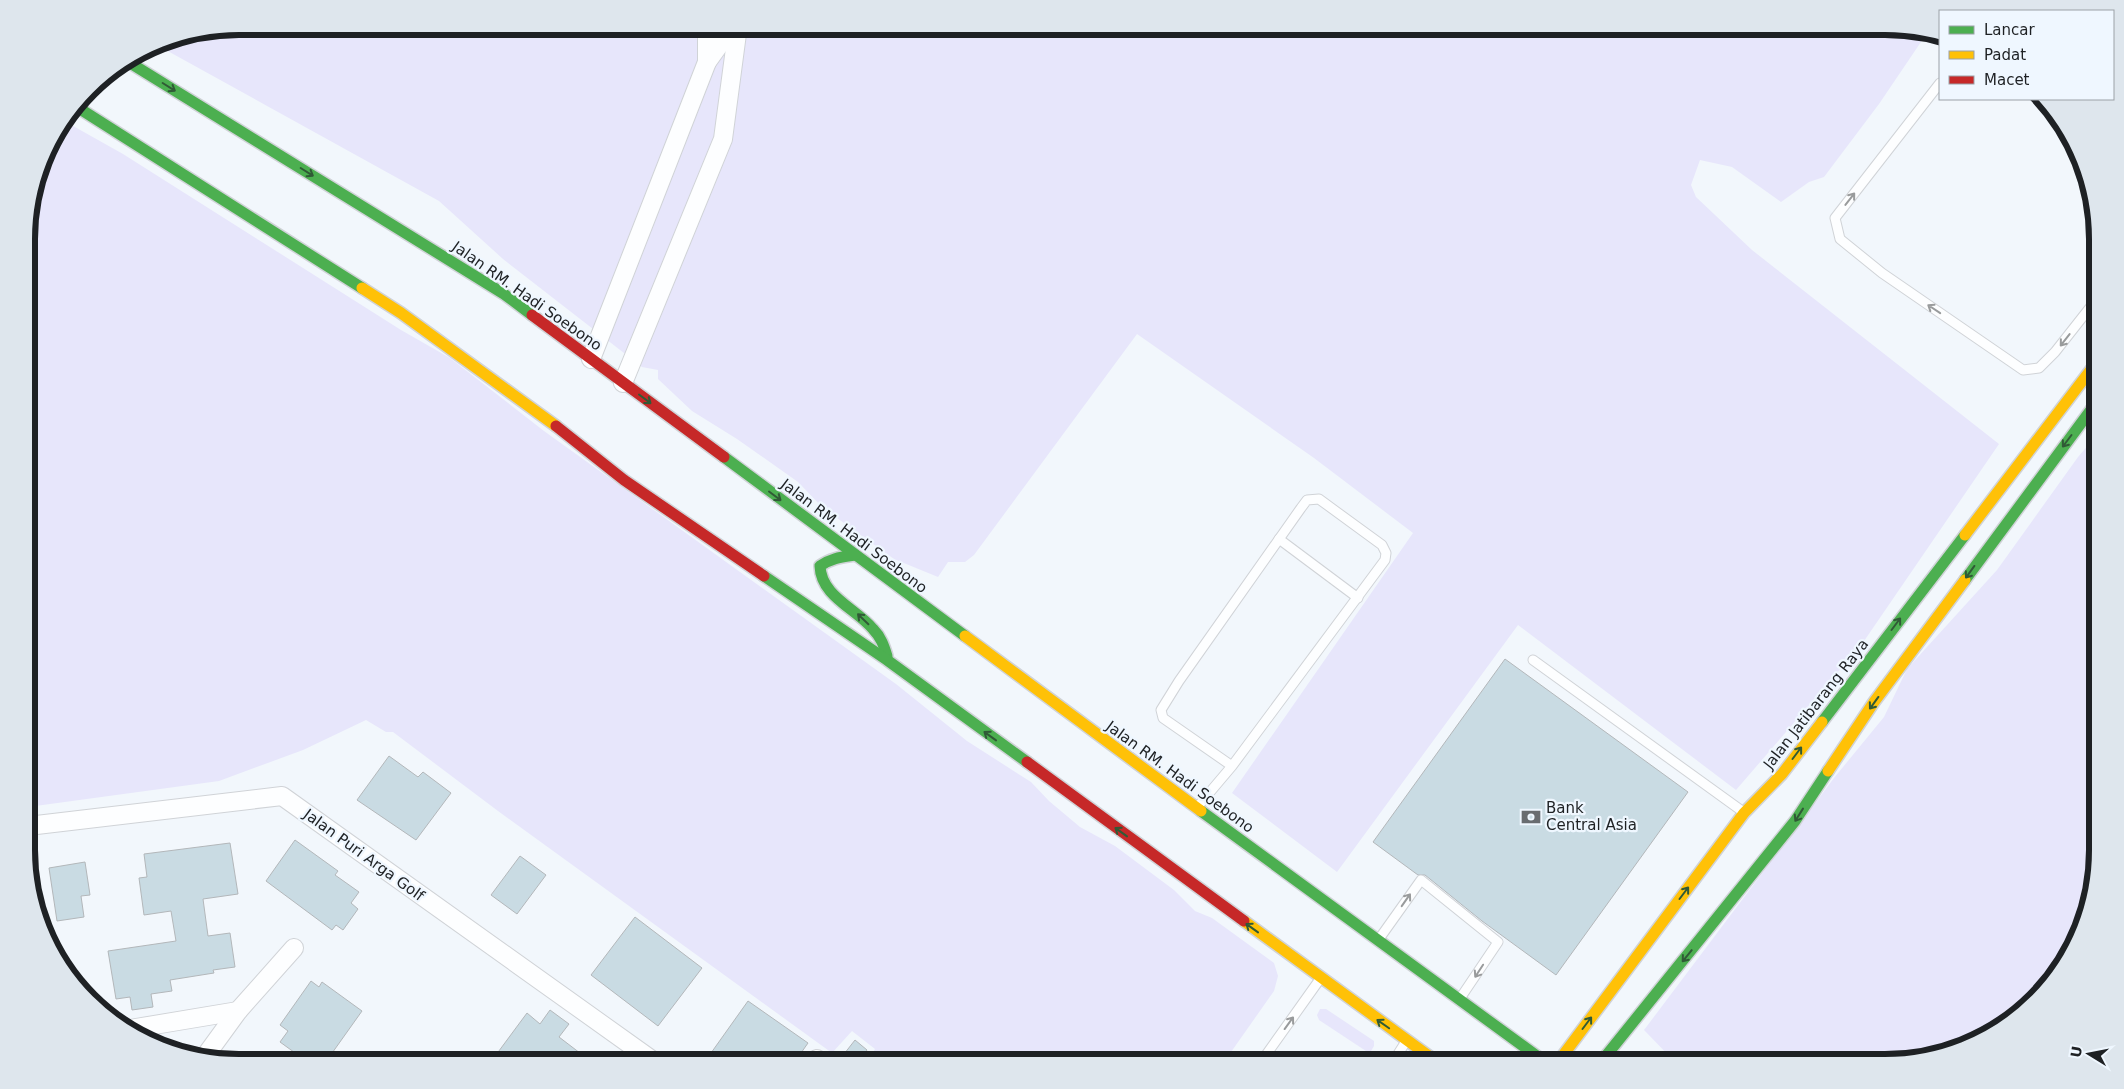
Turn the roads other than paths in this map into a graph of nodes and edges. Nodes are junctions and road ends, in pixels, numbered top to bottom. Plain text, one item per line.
1 (707, 35) edge
2 (726, 35) edge
3 (737, 35) edge
4 (707, 62) junction
5 (133, 65) edge
6 (1939, 84) edge
7 (81, 110) edge
8 (2089, 309) edge
9 (591, 359) junction
10 (2089, 372) edge
11 (623, 383) junction
12 (2089, 411) edge
13 (1279, 538) junction
14 (855, 555) junction
15 (1358, 598) junction
16 (887, 660) junction
17 (1533, 660) dead end
18 (1232, 766) junction
19 (1197, 808) junction
20 (1744, 813) junction
21 (35, 825) edge
22 (1378, 940) junction
23 (294, 948) dead end
24 (1321, 979) junction
25 (1460, 1000) junction
26 (238, 1011) junction
27 (138, 1028) edge
28 (1407, 1041) junction
29 (209, 1051) edge
30 (643, 1054) edge
31 (1267, 1054) edge
32 (1398, 1054) edge
33 (1426, 1054) edge
34 (1534, 1054) edge
35 (1564, 1054) edge
36 (1607, 1054) edge

1 - 4 street
2 - 4 street
3 - 11 street
4 - 9 street
5 -> 9 main road, Jalan RM. Hadi Soebono
8 -> 6 lane
7 - 16 main road
9 - 11 main road, Jalan RM. Hadi Soebono
20 -> 10 main road, Jalan Jatibarang Raya
11 -> 14 main road, Jalan RM. Hadi Soebono
12 -> 36 main road
13 - 15 lane
13 - 15 lane
13 - 18 lane
16 -> 14 main road
14 - 19 main road, Jalan RM. Hadi Soebono
15 - 18 lane
24 -> 16 main road
17 - 20 lane
18 - 19 lane
19 - 22 main road, Jalan RM. Hadi Soebono
35 -> 20 main road, Jalan Jatibarang Raya
21 - 30 street, Jalan Puri Arga Golf
22 - 25 main road, Jalan RM. Hadi Soebono
22 -> 25 lane
23 - 26 street
28 -> 24 main road
31 -> 24 lane
25 - 34 main road, Jalan RM. Hadi Soebono
26 - 27 street
26 - 29 street
28 - 32 lane
28 - 33 main road

